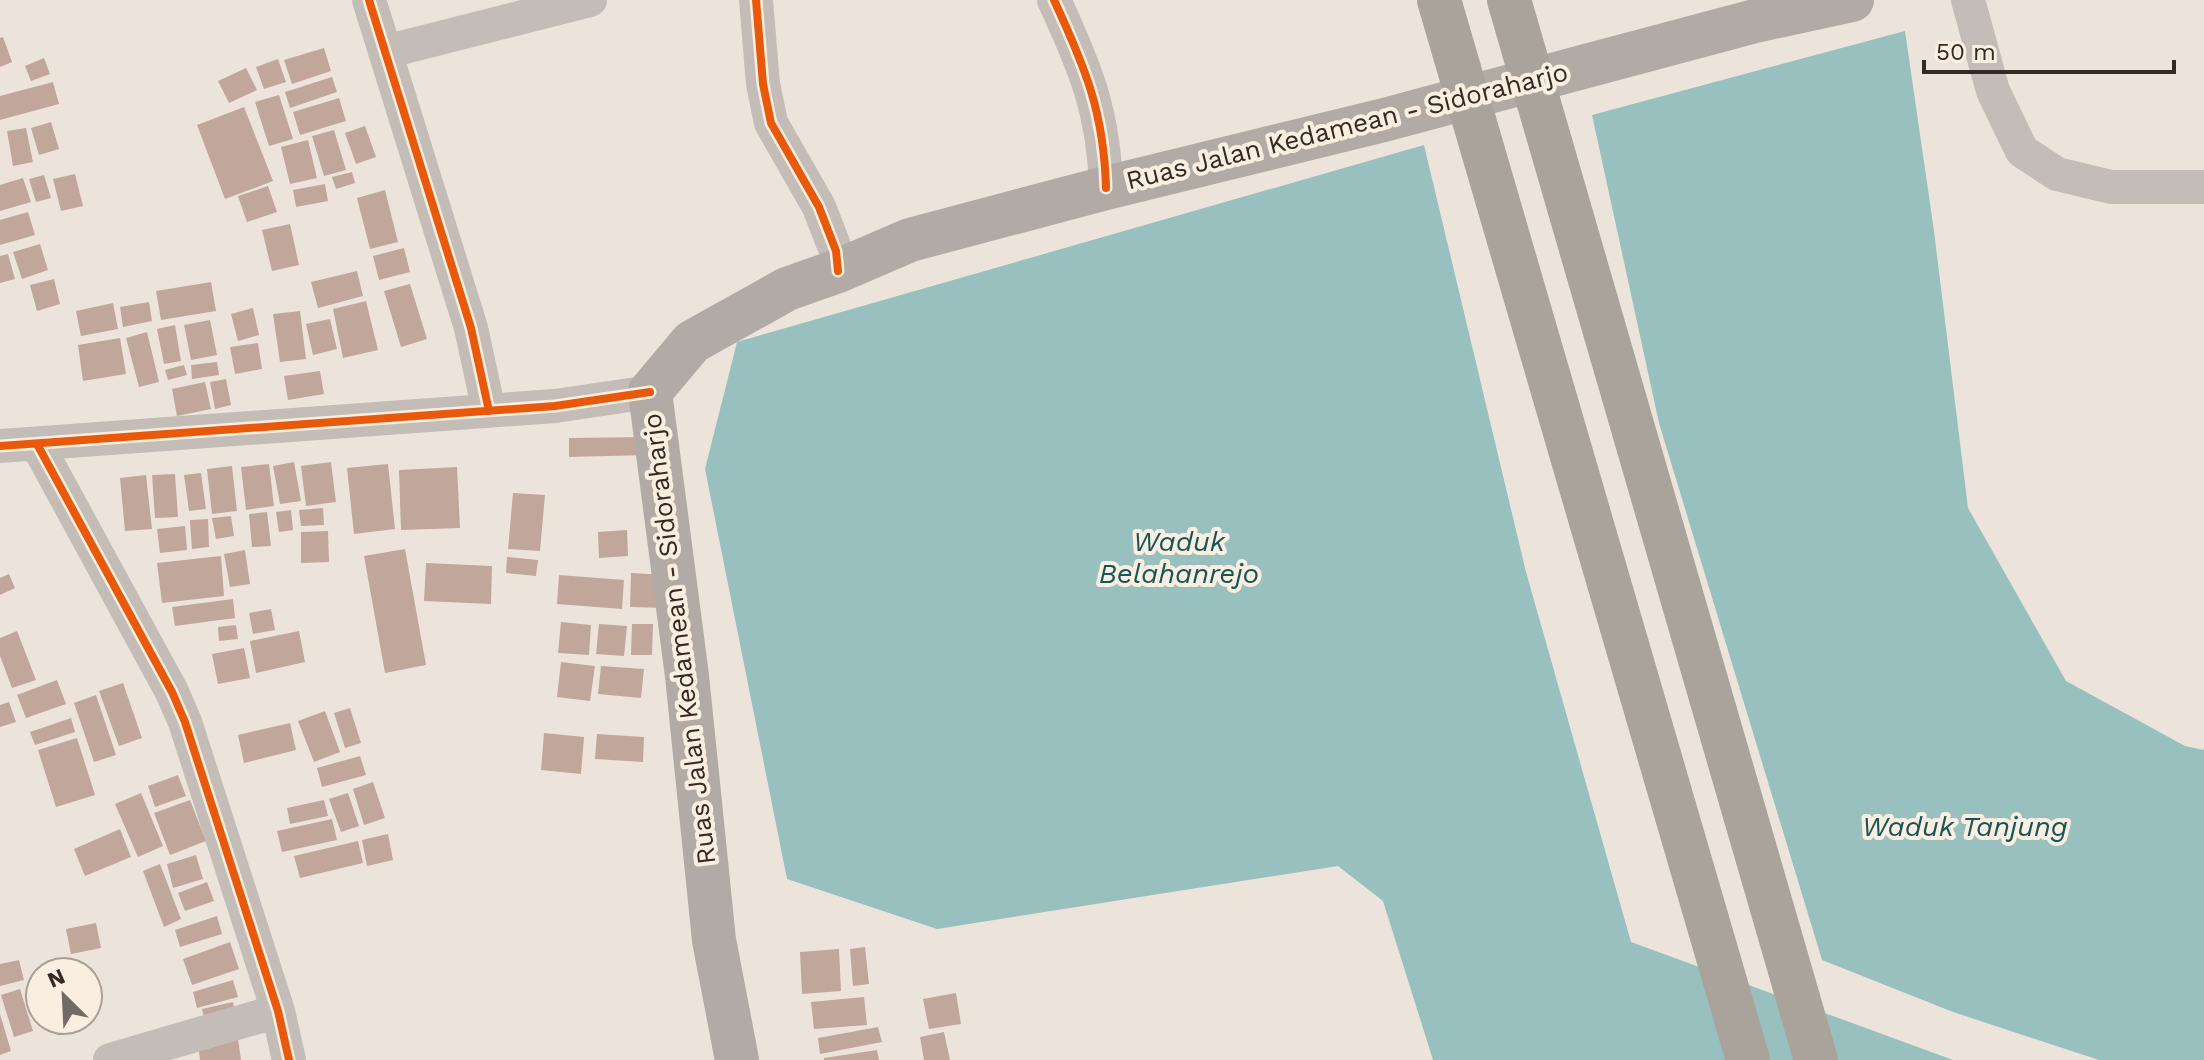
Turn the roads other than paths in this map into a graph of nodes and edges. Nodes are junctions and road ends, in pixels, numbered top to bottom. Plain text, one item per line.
1 (369, 0) edge
2 (590, 0) edge
3 (756, 0) edge
4 (1054, 0) edge
5 (1439, 0) edge
6 (1509, 0) edge
7 (1852, 0) edge
8 (1968, 0) edge
9 (385, 52) junction
10 (2204, 187) edge
11 (1106, 188) junction
12 (838, 271) junction
13 (650, 392) junction
14 (489, 411) junction
15 (37, 444) junction
16 (0, 446) edge
17 (278, 1011) junction
18 (110, 1060) edge
19 (289, 1060) edge
20 (737, 1060) edge
21 (1748, 1060) edge
22 (1816, 1060) edge

1 - 9 street
2 - 9 street
3 - 12 street
4 - 11 street
5 - 21 highway, bridge
6 - 22 highway, bridge
7 - 11 main road, Ruas Jalan Kedamean - Sidoraharjo
8 - 10 street
9 - 14 street
11 - 12 main road, Ruas Jalan Kedamean - Sidoraharjo
12 - 13 main road, Ruas Jalan Kedamean - Sidoraharjo
13 - 14 street
13 - 20 main road, Ruas Jalan Kedamean - Sidoraharjo
14 - 15 street
15 - 16 street
15 - 17 street
17 - 18 street
17 - 19 street

